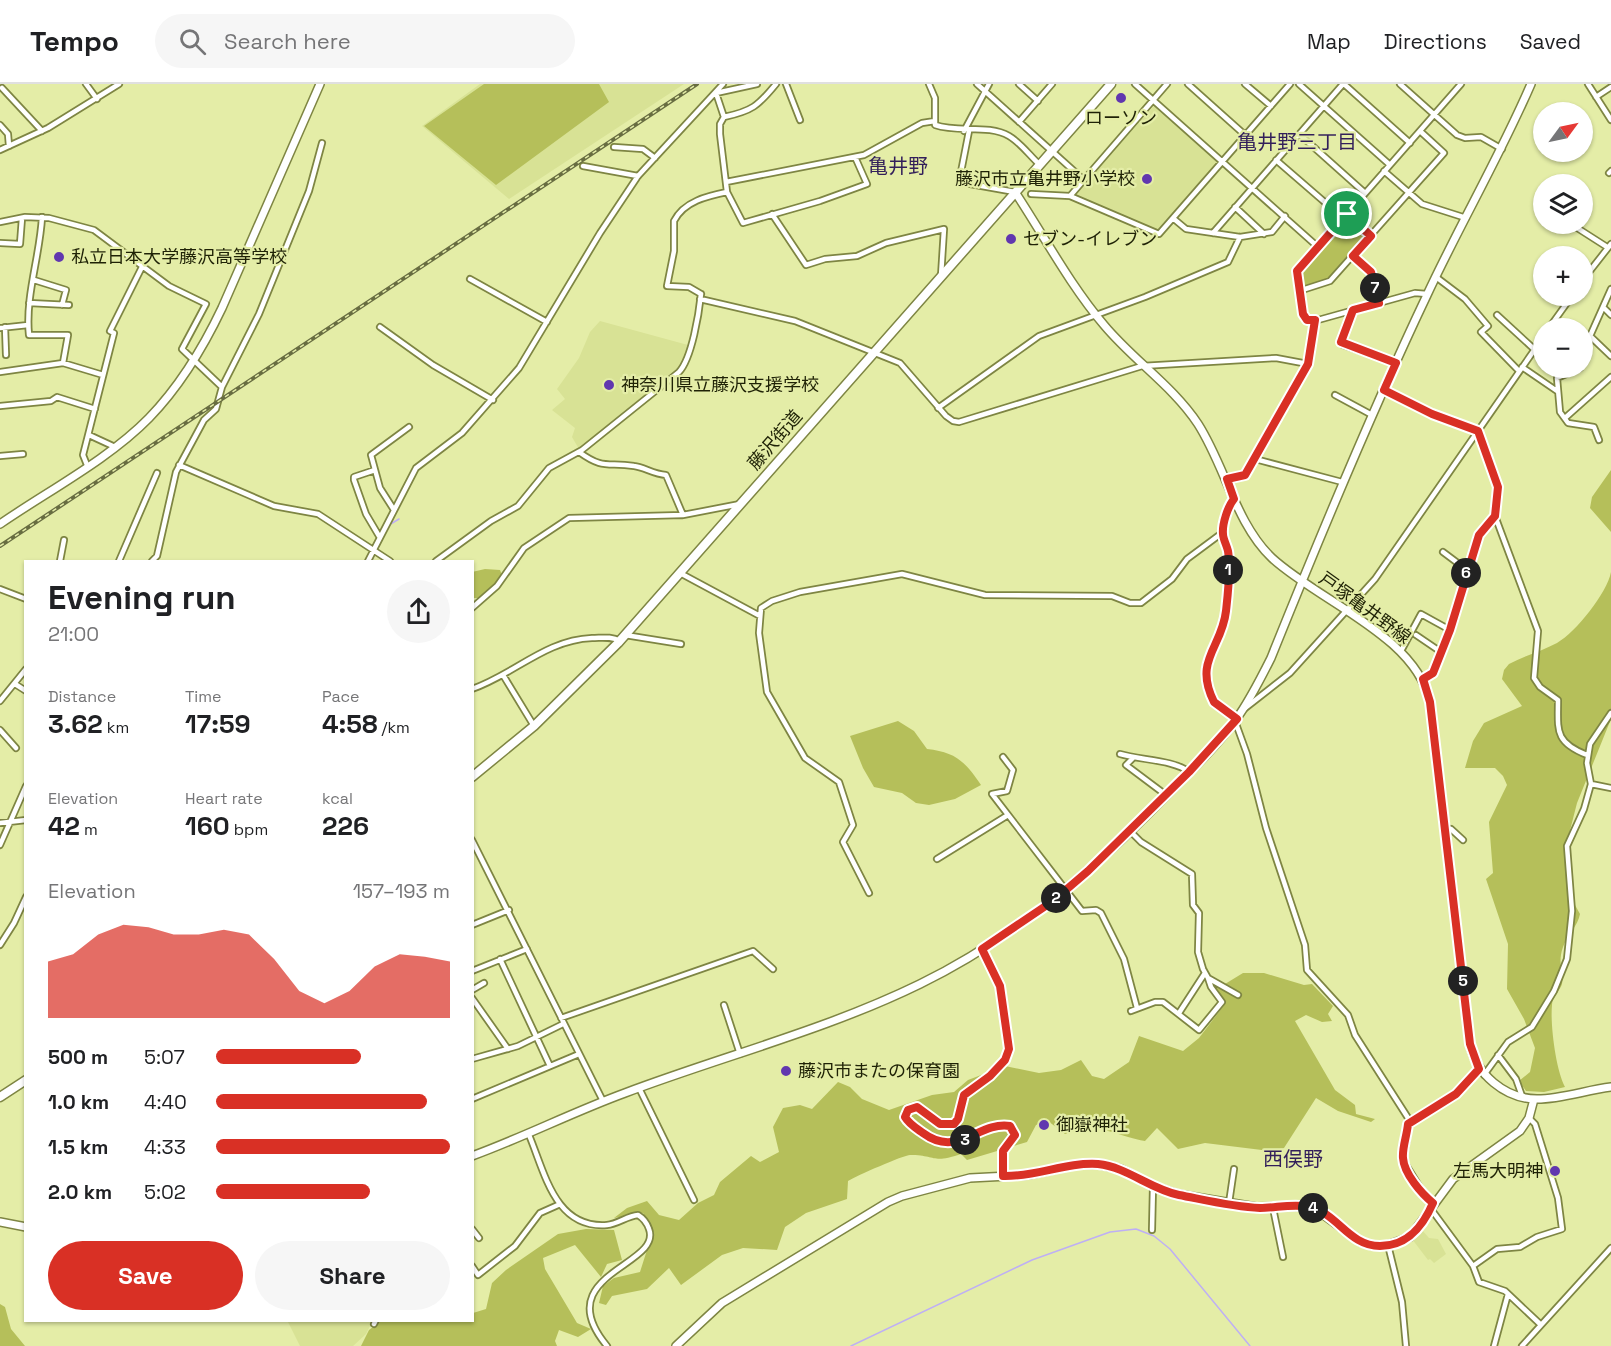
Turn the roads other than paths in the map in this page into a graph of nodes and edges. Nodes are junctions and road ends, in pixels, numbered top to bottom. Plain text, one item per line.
1 (86, 84) edge
2 (119, 84) edge
3 (320, 84) edge
4 (723, 84) edge
5 (757, 84) edge
6 (776, 84) edge
7 (786, 84) edge
8 (929, 84) edge
9 (977, 84) edge
10 (989, 84) edge
11 (1019, 84) edge
12 (1052, 84) edge
13 (1111, 84) edge
14 (1135, 84) edge
15 (1167, 84) edge
16 (1188, 84) edge
17 (1245, 84) edge
18 (1290, 84) edge
19 (1299, 84) edge
20 (1343, 84) edge
21 (1400, 84) edge
22 (1531, 84) edge
23 (1588, 84) edge
24 (1457, 85) edge
25 (2, 87) edge
26 (1611, 87) edge
27 (984, 90) junction
28 (716, 93) junction
29 (1596, 97) junction
30 (97, 99) junction
31 (1153, 100) junction
32 (1038, 101) junction
33 (1271, 106) junction
34 (1324, 106) junction
35 (1434, 115) junction
36 (724, 117) junction
37 (800, 120) dead end
38 (1611, 120) edge
39 (935, 122) junction
40 (1018, 122) junction
41 (0, 125) edge
42 (42, 131) junction
43 (966, 131) junction
44 (1420, 131) junction
45 (1299, 134) junction
46 (1245, 135) junction
47 (322, 143) dead end
48 (1410, 143) junction
49 (9, 146) junction
50 (614, 147) dead end
51 (1502, 149) junction
52 (0, 150) edge
53 (1052, 152) junction
54 (855, 157) junction
55 (655, 158) junction
56 (1276, 160) junction
57 (1224, 163) junction
58 (1040, 165) junction
59 (1390, 165) junction
60 (583, 166) dead end
61 (1384, 171) junction
62 (639, 176) junction
63 (1084, 180) junction
64 (726, 182) junction
65 (1252, 188) junction
66 (728, 192) junction
67 (1015, 192) junction
68 (1365, 193) junction
69 (1408, 193) junction
70 (1031, 194) dead end
71 (1070, 196) junction
72 (1235, 207) junction
73 (772, 214) junction
74 (1285, 216) junction
75 (1345, 216) junction
76 (42, 217) junction
77 (21, 218) junction
78 (1466, 218) junction
79 (1174, 219) junction
80 (0, 222) edge
81 (1213, 233) junction
82 (1264, 234) junction
83 (1589, 234) edge
84 (1371, 236) junction
85 (1240, 237) junction
86 (0, 243) edge
87 (1609, 245) edge
88 (1318, 247) junction
89 (1353, 256) junction
90 (1593, 266) edge
91 (142, 267) junction
92 (1436, 276) junction
93 (941, 277) junction
94 (470, 279) dead end
95 (34, 280) junction
96 (1611, 289) edge
97 (1299, 291) junction
98 (1427, 294) junction
99 (701, 296) junction
100 (29, 303) junction
101 (1379, 303) junction
102 (63, 305) junction
103 (69, 305) dead end
104 (1604, 308) junction
105 (1353, 310) junction
106 (1096, 315) junction
107 (1497, 315) dead end
108 (1611, 315) edge
109 (1315, 320) junction
110 (547, 322) junction
111 (28, 325) junction
112 (2, 327) edge
113 (380, 327) dead end
114 (1593, 330) edge
115 (1593, 339) edge
116 (1533, 348) edge
117 (1533, 351) edge
118 (875, 352) junction
119 (6, 355) dead end
120 (1611, 356) edge
121 (195, 360) junction
122 (63, 363) junction
123 (1396, 363) junction
124 (1308, 364) junction
125 (1142, 366) junction
126 (1521, 369) junction
127 (0, 372) edge
128 (103, 375) junction
129 (1611, 377) edge
130 (1557, 378) edge
131 (222, 387) junction
132 (1384, 390) junction
133 (1557, 391) junction
134 (1335, 395) dead end
135 (493, 400) junction
136 (0, 406) edge
137 (95, 408) junction
138 (938, 408) junction
139 (1372, 415) junction
140 (1565, 418) junction
141 (409, 426) dead end
142 (1478, 431) junction
143 (89, 435) junction
144 (1599, 440) dead end
145 (115, 447) junction
146 (579, 452) junction
147 (23, 454) dead end
148 (0, 456) edge
149 (1255, 459) junction
150 (87, 465) junction
151 (179, 465) junction
152 (375, 470) junction
153 (157, 473) dead end
154 (1227, 479) junction
155 (1342, 482) junction
156 (1234, 499) junction
157 (741, 504) junction
158 (394, 510) junction
159 (683, 515) junction
160 (1495, 516) junction
161 (0, 524) edge
162 (1222, 533) junction
163 (380, 536) junction
164 (64, 540) dead end
165 (372, 550) junction
166 (1443, 552) dead end
167 (60, 560) edge
168 (119, 560) edge
169 (153, 560) edge
170 (368, 560) edge
171 (388, 560) edge
172 (437, 560) edge
173 (1467, 570) junction
174 (680, 573) junction
175 (1302, 582) junction
176 (0, 589) edge
177 (24, 598) edge
178 (474, 606) edge
179 (1347, 612) junction
180 (760, 616) junction
181 (1450, 630) junction
182 (1416, 635) dead end
183 (622, 638) junction
184 (681, 644) dead end
185 (1401, 651) junction
186 (1442, 652) junction
187 (24, 672) edge
188 (503, 675) junction
189 (1423, 679) junction
190 (15, 684) junction
191 (474, 688) edge
192 (0, 690) edge
193 (24, 691) edge
194 (6, 695) junction
195 (0, 701) edge
196 (1242, 710) junction
197 (1611, 713) edge
198 (1236, 720) junction
199 (534, 726) junction
200 (0, 730) edge
201 (16, 748) dead end
202 (1120, 754) dead end
203 (1587, 755) junction
204 (1003, 757) dead end
205 (1133, 758) junction
206 (1189, 772) junction
207 (474, 775) edge
208 (1591, 784) junction
209 (1611, 788) edge
210 (24, 790) edge
211 (1166, 795) junction
212 (1008, 815) junction
213 (24, 820) edge
214 (10, 822) junction
215 (0, 823) edge
216 (1445, 828) junction
217 (1130, 831) junction
218 (1462, 840) dead end
219 (474, 844) edge
220 (0, 845) edge
221 (937, 859) dead end
222 (1065, 891) junction
223 (869, 893) dead end
224 (24, 901) edge
225 (509, 910) junction
226 (474, 924) edge
227 (0, 945) edge
228 (526, 949) junction
229 (982, 949) junction
230 (500, 960) junction
231 (773, 969) dead end
232 (474, 970) edge
233 (1207, 975) junction
234 (484, 983) dead end
235 (474, 989) edge
236 (1238, 995) dead end
237 (474, 1001) edge
238 (724, 1005) dead end
239 (1137, 1008) junction
240 (1131, 1011) dead end
241 (1179, 1013) junction
242 (561, 1018) junction
243 (563, 1024) junction
244 (536, 1038) junction
245 (508, 1049) junction
246 (579, 1054) junction
247 (740, 1055) junction
248 (1498, 1055) junction
249 (474, 1058) edge
250 (550, 1066) junction
251 (1481, 1072) junction
252 (24, 1081) edge
253 (1611, 1087) edge
254 (639, 1088) junction
255 (1522, 1096) junction
256 (0, 1097) edge
257 (474, 1098) edge
258 (1534, 1099) junction
259 (603, 1101) junction
260 (1529, 1118) junction
261 (1410, 1121) junction
262 (529, 1135) junction
263 (474, 1155) edge
264 (1234, 1169) dead end
265 (1003, 1176) junction
266 (1153, 1186) junction
267 (694, 1200) dead end
268 (1229, 1203) junction
269 (558, 1205) junction
270 (1432, 1206) junction
271 (1273, 1208) junction
272 (0, 1222) edge
273 (24, 1227) edge
274 (1152, 1230) dead end
275 (474, 1232) edge
276 (479, 1238) dead end
277 (1388, 1245) junction
278 (1611, 1248) edge
279 (1283, 1257) dead end
280 (1473, 1266) junction
281 (474, 1269) edge
282 (1508, 1294) junction
283 (1540, 1324) junction
284 (607, 1346) edge
285 (676, 1346) edge
286 (1406, 1346) edge
287 (1494, 1346) edge
288 (1522, 1346) edge

1 - 30 street
2 - 30 street
3 - 121 street
4 - 28 street
5 - 28 street
6 - 36 street
7 - 37 street
8 - 39 street
9 - 27 street
10 - 27 street
11 - 32 street
12 - 32 street
13 - 53 highway, 藤沢街道
14 - 31 street
15 - 31 street
16 - 46 street
17 - 33 street
18 - 33 street
19 - 34 street
20 - 34 street
20 - 48 street
21 - 35 street
22 - 51 street
23 - 29 street
24 - 35 street
25 - 42 street
26 - 29 street
27 - 40 street
27 - 43 street
28 - 36 street
28 - 55 street
29 - 38 street
30 - 42 street
31 - 57 street
31 - 63 street
32 - 40 street
33 - 46 street
34 - 45 street
34 - 59 street
35 - 44 street
35 - 51 street
36 - 64 street
39 - 43 street
39 - 54 street
40 - 53 street
41 - 49 street
42 - 49 street
43 - 58 street
43 - 67 street
44 - 48 street
44 - 69 street
45 - 56 street
45 - 68 street
46 - 57 street
47 - 131 street
48 - 59 street
49 - 52 street
50 - 55 street
51 - 78 street
53 - 58 highway, 藤沢街道
53 - 63 street
54 - 64 street
54 - 73 street
55 - 62 street
56 - 65 street
56 - 75 street
57 - 65 street
57 - 79 street
58 - 67 highway, 藤沢街道
59 - 61 street
60 - 62 street
61 - 68 street
61 - 69 street
62 - 110 street
63 - 71 street
64 - 66 street
65 - 72 street
65 - 74 street
66 - 73 street
66 - 99 street
67 - 93 highway, 藤沢街道
67 - 106 street, 戸塚亀井野線
68 - 75 street
69 - 78 street
69 - 84 street
70 - 71 street
71 - 79 street
72 - 81 street
72 - 82 street
73 - 93 street
74 - 82 street
74 - 88 street
75 - 84 street
75 - 88 street
76 - 77 street
76 - 91 street
76 - 95 street
77 - 80 street
77 - 86 street
78 - 92 street
79 - 81 street
81 - 85 street
82 - 85 street
83 - 87 street
84 - 89 street
85 - 106 street
87 - 90 street
88 - 97 street
89 - 97 street
89 - 101 street
91 - 121 street
91 - 128 street
92 - 98 street
92 - 126 street
93 - 118 highway, 藤沢街道
94 - 110 street
95 - 100 street
95 - 102 street
96 - 104 street
97 - 109 street
98 - 101 street
98 - 123 street
99 - 118 street
99 - 146 street
100 - 102 street
100 - 111 street
101 - 105 street
102 - 103 street
104 - 108 street
104 - 114 street
105 - 109 street
105 - 123 street
106 - 125 street, 戸塚亀井野線
106 - 138 street
107 - 116 street
109 - 124 street
110 - 135 street
111 - 112 street
111 - 122 street
112 - 119 street
113 - 135 street
115 - 120 street
117 - 126 street
118 - 138 street
118 - 157 highway, 藤沢街道
121 - 131 street
121 - 145 street
122 - 127 street
122 - 128 street
123 - 132 street
124 - 125 street
124 - 149 street
125 - 138 street
125 - 154 street, 戸塚亀井野線
126 - 133 street
126 - 142 street
128 - 137 street
129 - 140 street
130 - 133 street
131 - 151 street
132 - 139 street
132 - 142 street
133 - 140 street
134 - 139 street
135 - 158 street
136 - 137 street
137 - 143 street
139 - 155 street
140 - 144 street
141 - 152 street
142 - 160 street
142 - 179 street
143 - 145 street
143 - 150 street
145 - 150 street
146 - 159 street
146 - 172 street
147 - 148 street
149 - 154 street
149 - 155 street
150 - 161 street
151 - 165 street
151 - 169 street
152 - 158 street
152 - 163 street
153 - 168 street
154 - 156 street, 戸塚亀井野線
155 - 175 street
156 - 162 street
156 - 175 street, 戸塚亀井野線
157 - 159 street
157 - 174 highway, 藤沢街道
158 - 163 street
159 - 178 street
160 - 173 street
160 - 203 street
162 - 180 street
162 - 198 street
163 - 165 street
164 - 167 street
165 - 170 street
165 - 171 street
166 - 173 street
173 - 181 street
174 - 180 street
174 - 183 highway, 藤沢街道
175 - 179 street, 戸塚亀井野線
175 - 196 street
176 - 177 street
179 - 185 street, 戸塚亀井野線
179 - 196 street
180 - 223 street
181 - 185 street
181 - 186 street
182 - 186 street
183 - 184 street
183 - 188 street
183 - 199 highway, 藤沢街道
185 - 189 street, 戸塚亀井野線
186 - 189 street
187 - 190 street
188 - 191 street
188 - 199 street
189 - 216 street, 戸塚亀井野線
190 - 193 street
190 - 194 street
192 - 194 street
194 - 195 street
196 - 198 street
197 - 203 street
198 - 206 street
198 - 261 street
199 - 207 highway, 藤沢街道
200 - 201 street
202 - 205 street
203 - 208 street
204 - 212 street
205 - 206 street
205 - 211 street
206 - 211 street
208 - 209 street
208 - 248 street
210 - 214 street
211 - 217 street
212 - 221 street
212 - 222 street
213 - 214 street
214 - 215 street
214 - 220 street
216 - 218 street
216 - 251 street, 戸塚亀井野線
217 - 222 street
217 - 233 street
219 - 225 street
222 - 229 street
222 - 239 street
224 - 227 street
225 - 226 street
225 - 228 street
228 - 230 street
228 - 242 street
229 - 247 street
229 - 265 street
230 - 232 street
230 - 244 street
231 - 242 street
233 - 236 street
233 - 241 street
233 - 241 street
234 - 235 street
237 - 245 street
238 - 247 street
239 - 240 street
239 - 241 street
242 - 243 street
243 - 244 street
243 - 246 street
244 - 245 street
244 - 250 street
245 - 249 street
246 - 250 street
246 - 259 street
247 - 254 street
248 - 251 street
248 - 255 street
250 - 257 street
251 - 255 street
251 - 261 street
252 - 256 highway
253 - 258 street
254 - 259 street
254 - 267 street
255 - 258 street
258 - 260 street
259 - 262 street
260 - 270 street
260 - 280 street
261 - 270 street
262 - 263 street
262 - 269 street
264 - 268 street
265 - 266 street
265 - 285 street
266 - 268 street
266 - 274 street
268 - 271 street
269 - 281 street
269 - 284 street
270 - 277 street
270 - 280 street
271 - 277 street
271 - 279 street
272 - 273 street
275 - 276 street
277 - 286 street
278 - 283 street
280 - 282 street
282 - 283 street
282 - 287 street
283 - 288 street

